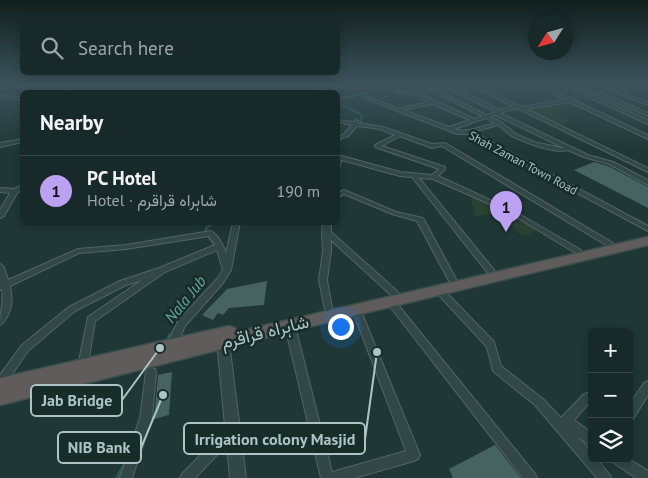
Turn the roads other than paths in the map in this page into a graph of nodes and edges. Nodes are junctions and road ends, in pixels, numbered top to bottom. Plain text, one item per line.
1 (389, 106) edge
2 (408, 106) edge
3 (447, 106) edge
4 (466, 106) edge
5 (486, 106) edge
6 (525, 106) edge
7 (580, 106) edge
8 (612, 106) edge
9 (627, 106) edge
10 (641, 106) edge
11 (519, 107) junction
12 (631, 108) junction
13 (399, 110) junction
14 (498, 112) junction
15 (648, 115) edge
16 (486, 116) junction
17 (473, 120) junction
18 (340, 122) edge
19 (356, 122) junction
20 (648, 122) edge
21 (499, 123) junction
22 (449, 129) junction
23 (468, 132) junction
24 (400, 134) junction
25 (647, 137) edge
26 (340, 138) edge
27 (20, 141) edge
28 (0, 145) edge
29 (568, 148) junction
30 (340, 158) edge
31 (648, 170) edge
32 (414, 175) junction
33 (434, 177) junction
34 (648, 183) edge
35 (19, 189) edge
36 (0, 190) edge
37 (340, 194) edge
38 (0, 216) edge
39 (236, 225) edge
40 (327, 225) edge
41 (648, 229) edge
42 (326, 232) junction
43 (648, 234) edge
44 (648, 241) edge
45 (609, 243) junction
46 (219, 246) junction
47 (577, 250) junction
48 (0, 267) edge
49 (162, 270) junction
50 (226, 270) junction
51 (490, 270) junction
52 (452, 279) junction
53 (3, 286) edge
54 (439, 290) junction
55 (392, 297) junction
56 (328, 308) junction
57 (356, 309) junction
58 (0, 322) edge
59 (290, 326) junction
60 (223, 342) junction
61 (158, 355) junction
62 (83, 366) junction
63 (0, 384) edge
64 (648, 386) edge
65 (0, 398) edge
66 (588, 399) edge
67 (633, 409) edge
68 (563, 423) junction
69 (233, 431) junction
70 (588, 438) edge
71 (624, 463) edge
72 (126, 478) edge
73 (186, 478) edge
74 (238, 478) edge
75 (327, 478) edge
76 (332, 478) edge
77 (531, 478) edge
78 (605, 478) edge
79 (647, 478) edge

1 - 13 street, Shah Zaman Town Road
2 - 13 street
3 - 17 street
4 - 16 street
5 - 14 street
6 - 11 street
7 - 25 street
8 - 20 street
9 - 12 street
10 - 12 street
11 - 14 street
11 - 31 street
12 - 15 street
13 - 22 street, Shah Zaman Town Road
14 - 16 street
14 - 29 street
16 - 17 street
16 - 21 street
17 - 22 street
18 - 19 street
19 - 24 street
19 - 26 street
21 - 23 street
21 - 29 street
22 - 23 street, Shah Zaman Town Road
23 - 41 street, Shah Zaman Town Road
24 - 33 street
24 - 45 street
27 - 28 street
29 - 34 street
30 - 32 street
32 - 33 street
32 - 51 street
33 - 47 street
35 - 36 street
35 - 38 street
37 - 52 street
39 - 50 street
40 - 42 street
42 - 55 street
42 - 56 street
43 - 45 highway, شاہراہ قراقرم
44 - 54 highway, شاہراہ قراقرم
45 - 47 highway, شاہراہ قراقرم
46 - 49 street
46 - 50 street
46 - 53 street
47 - 51 highway, شاہراہ قراقرم
48 - 53 street
49 - 62 street
49 - 63 street
50 - 61 street
51 - 52 highway, شاہراہ قراقرم
52 - 55 highway, شاہراہ قراقرم
53 - 58 street
54 - 55 highway, شاہراہ قراقرم
54 - 68 street
55 - 56 highway, شاہراہ قراقرم
55 - 57 highway, شاہراہ قراقرم
55 - 77 street
56 - 61 highway, شاہراہ قراقرم
57 - 59 highway, شاہراہ قراقرم
57 - 76 street
59 - 60 highway, شاہراہ قراقرم
59 - 75 street
60 - 61 highway, شاہراہ قراقرم
60 - 69 street
61 - 62 highway, شاہراہ قراقرم
61 - 65 highway, شاہراہ قراقرم
61 - 72 street
62 - 63 highway, شاہراہ قراقرم
64 - 67 street
66 - 68 street
68 - 70 street
68 - 78 street
69 - 73 street
69 - 74 street
71 - 79 street

